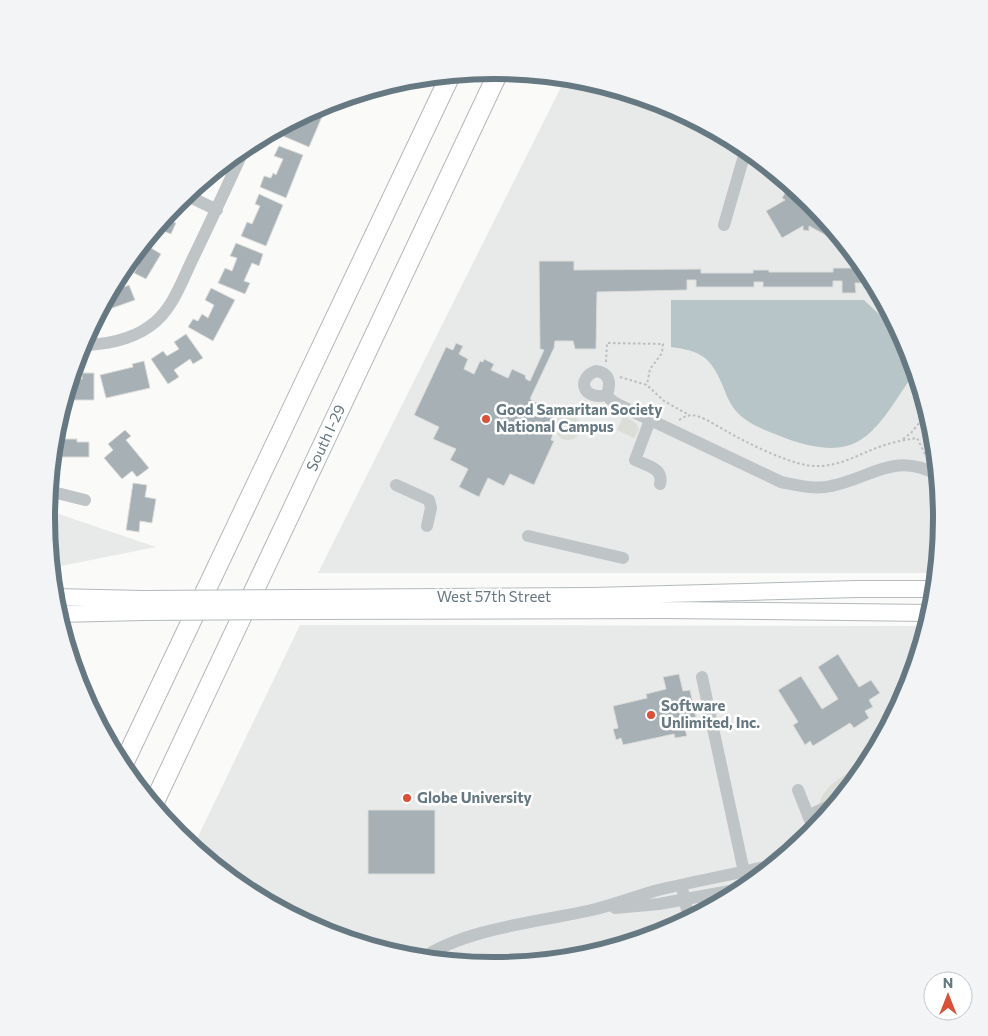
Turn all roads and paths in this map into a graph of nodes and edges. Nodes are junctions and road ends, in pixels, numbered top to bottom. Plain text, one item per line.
1 (494, 79) edge
2 (447, 82) edge
3 (744, 157) edge
4 (239, 161) edge
5 (194, 198) edge
6 (217, 210) junction
7 (724, 225) dead end
8 (90, 345) edge
9 (606, 368) dead end
10 (617, 375) dead end
11 (647, 385) junction
12 (607, 394) dead end
13 (689, 415) junction
14 (650, 420) junction
15 (922, 420) edge
16 (673, 431) junction
17 (901, 440) junction
18 (929, 460) edge
19 (930, 467) edge
20 (396, 484) dead end
21 (660, 484) dead end
22 (56, 493) edge
23 (85, 500) dead end
24 (427, 526) dead end
25 (528, 536) dead end
26 (623, 558) dead end
27 (927, 589) edge
28 (62, 598) edge
29 (302, 604) junction
30 (144, 605) junction
31 (65, 613) edge
32 (923, 613) edge
33 (702, 677) dead end
34 (126, 758) edge
35 (798, 790) dead end
36 (156, 798) edge
37 (822, 809) edge
38 (808, 816) junction
39 (810, 821) edge
40 (757, 869) edge
41 (744, 872) junction
42 (681, 884) junction
43 (724, 892) edge
44 (684, 899) junction
45 (595, 909) junction
46 (687, 912) edge
47 (432, 952) edge

1 - 36 highway, South I-29
2 - 34 highway
3 - 7 street
4 - 6 street
5 - 6 street
6 - 8 street
9 - 11 path
10 - 11 path
11 - 13 path
12 - 14 street
13 - 16 path
13 - 17 path
14 - 16 street
14 - 21 street
15 - 17 path
16 - 19 street
17 - 18 path
20 - 24 street
22 - 23 street
25 - 26 street
27 - 29 main road, West 57th Street
28 - 30 main road, West 57th Street
29 - 30 main road, West 57th Street, bridge
29 - 32 main road, West 57th Street
30 - 31 main road, West 57th Street
33 - 41 street
35 - 38 street
37 - 38 street
38 - 39 street
40 - 41 street
41 - 42 street
42 - 44 street
42 - 45 street
43 - 44 street
44 - 45 street
44 - 46 street
45 - 47 street

